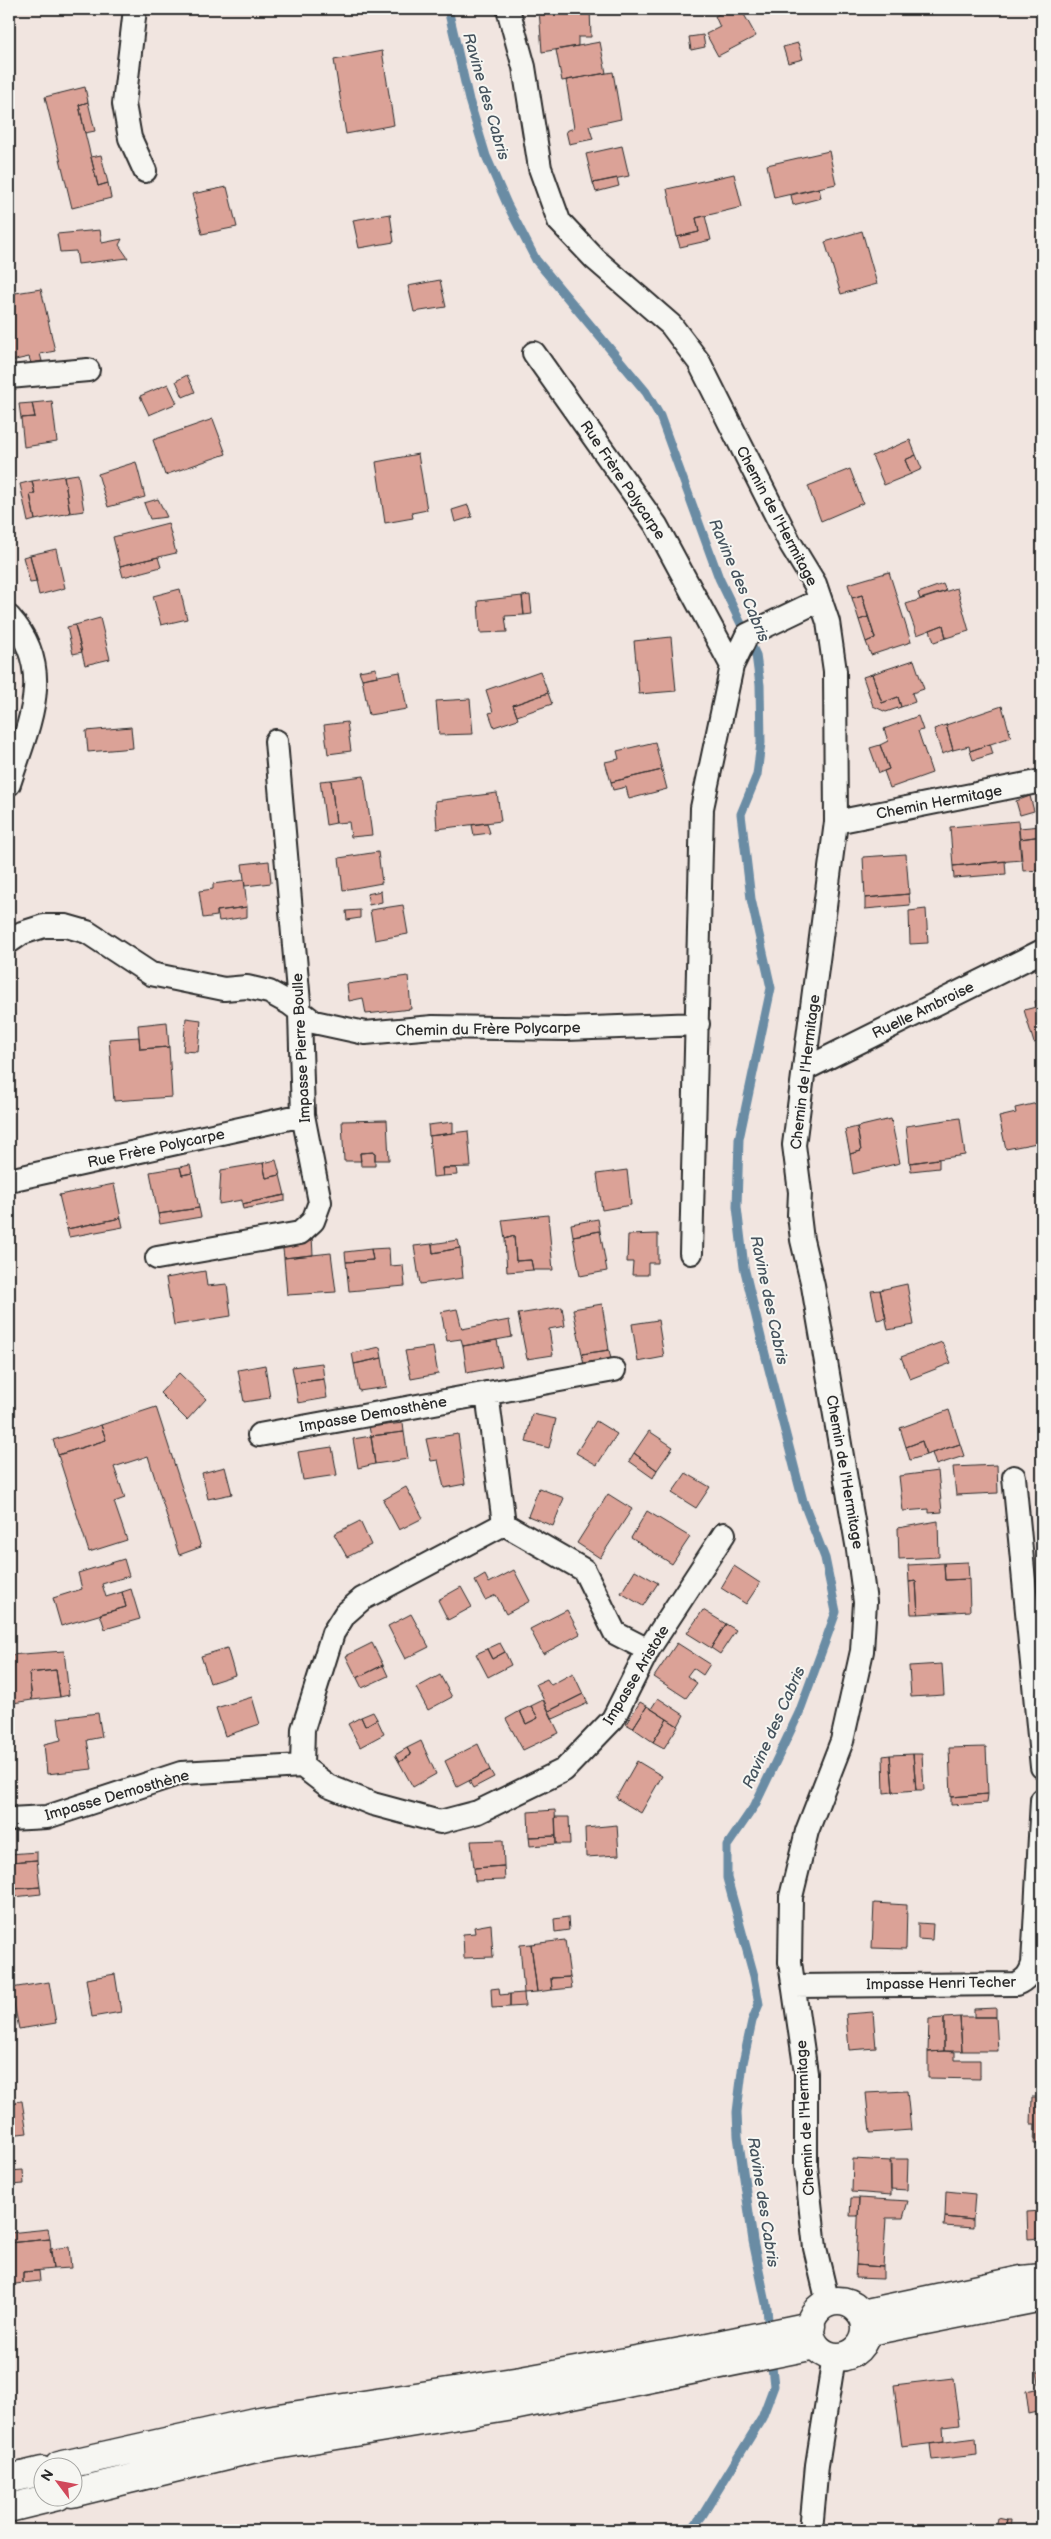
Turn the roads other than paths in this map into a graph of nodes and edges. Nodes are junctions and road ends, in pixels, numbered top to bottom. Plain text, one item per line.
1 (135, 9) edge
2 (508, 9) edge
3 (145, 171) dead end
4 (534, 353) dead end
5 (88, 370) dead end
6 (9, 377) edge
7 (820, 600) junction
8 (9, 617) edge
9 (732, 666) junction
10 (276, 741) dead end
11 (1042, 781) edge
12 (9, 784) edge
13 (836, 822) junction
14 (9, 942) edge
15 (1042, 951) edge
16 (300, 1014) junction
17 (698, 1024) junction
18 (805, 1069) junction
19 (303, 1115) junction
20 (9, 1180) edge
21 (691, 1253) dead end
22 (157, 1258) dead end
23 (614, 1370) dead end
24 (487, 1393) junction
25 (259, 1435) dead end
26 (1014, 1477) dead end
27 (504, 1524) junction
28 (724, 1534) dead end
29 (648, 1650) junction
30 (302, 1766) junction
31 (1042, 1767) edge
32 (1042, 1800) edge
33 (9, 1819) edge
34 (794, 1986) junction
35 (1042, 2278) edge
36 (1042, 2297) edge
37 (828, 2303) junction
38 (864, 2323) junction
39 (811, 2341) junction
40 (711, 2356) junction
41 (82, 2461) edge
42 (32, 2473) edge
43 (9, 2479) edge
44 (82, 2491) edge
45 (32, 2502) edge
46 (9, 2508) edge
47 (811, 2530) edge

1 - 3 street
2 - 7 street, Chemin de l'Hermitage
4 - 9 street, Rue Frère Polycarpe
5 - 6 street
7 - 9 street
7 - 13 street, Chemin de l'Hermitage
8 - 12 street
9 - 17 street
10 - 16 street, Impasse Pierre Boulle
11 - 13 street, Chemin Hermitage
13 - 18 street, Chemin de l'Hermitage
14 - 16 street, Chemin du Frère Polycarpe
15 - 18 street, Ruelle Ambroise
16 - 17 street, Chemin du Frère Polycarpe
16 - 19 street, Impasse Pierre Boulle
17 - 21 street
18 - 34 street, Chemin de l'Hermitage
19 - 20 street, Rue Frère Polycarpe
19 - 22 street, Impasse Pierre Boulle
23 - 24 street, Impasse Demosthène
24 - 25 street, Impasse Demosthène
24 - 27 street
26 - 31 street
27 - 29 street
27 - 30 street
28 - 29 street, Impasse Aristote
29 - 30 street, Impasse Aristote
30 - 33 street, Impasse Demosthène
32 - 34 street, Impasse Henri Techer
34 - 37 street, Chemin de l'Hermitage
35 - 38 main road
36 - 38 main road
37 - 38 main road
37 - 39 main road
38 - 39 main road
39 - 40 main road
39 - 47 street
40 - 41 main road
40 - 44 main road
42 - 43 main road
45 - 46 main road

